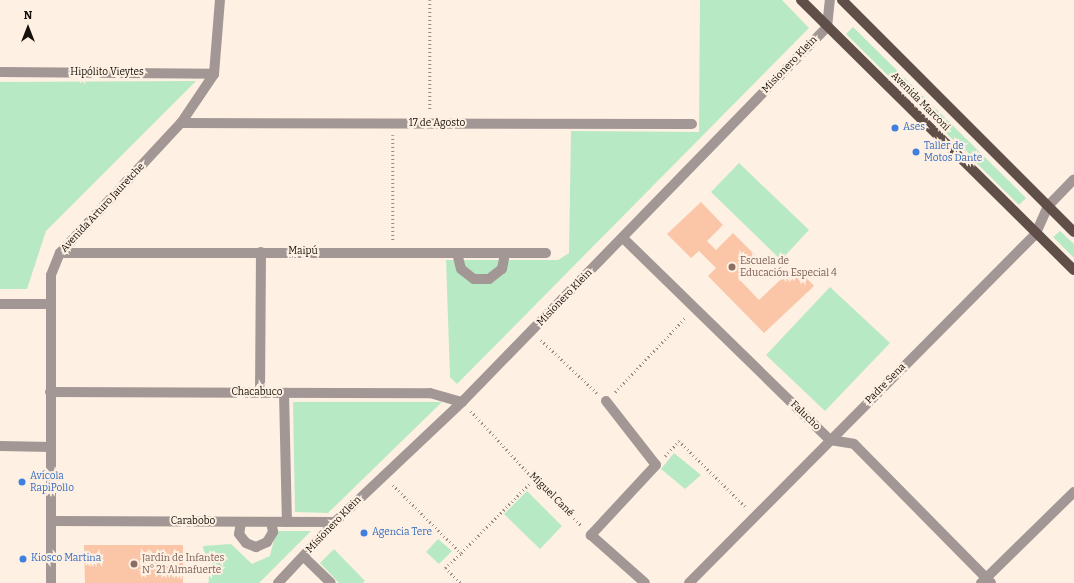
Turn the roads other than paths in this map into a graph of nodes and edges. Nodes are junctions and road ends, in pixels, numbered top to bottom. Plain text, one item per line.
1 (220, 0) edge
2 (801, 0) edge
3 (830, 0) edge
4 (842, 0) edge
5 (827, 27) junction
6 (0, 72) edge
7 (214, 74) junction
8 (181, 123) junction
9 (692, 124) dead end
10 (1074, 179) edge
11 (1048, 206) junction
12 (1074, 232) edge
13 (1036, 233) junction
14 (623, 238) junction
15 (261, 252) junction
16 (60, 253) junction
17 (458, 253) junction
18 (505, 253) junction
19 (546, 253) dead end
20 (1074, 270) edge
21 (0, 304) edge
22 (50, 304) junction
23 (50, 392) junction
24 (260, 393) junction
25 (284, 393) junction
26 (606, 401) road end
27 (462, 402) junction
28 (830, 440) junction
29 (0, 446) edge
30 (51, 447) junction
31 (1074, 492) edge
32 (51, 521) junction
33 (241, 522) junction
34 (270, 522) junction
35 (287, 522) junction
36 (335, 522) junction
37 (304, 556) junction
38 (986, 581) edge
39 (51, 583) edge
40 (278, 583) edge
41 (331, 583) edge
42 (645, 583) edge
43 (689, 583) edge

1 - 7 street, Avenida Arturo Jauretche
2 - 5 main road, Avenida Marconi
3 - 5 street
4 - 11 main road, Avenida Marconi
5 - 13 main road, Avenida Marconi
5 - 14 street, Misionero Klein
6 - 7 street, Hipólito Vieytes
7 - 8 street, Avenida Arturo Jauretche
8 - 9 street, 17 de Agosto
8 - 16 street, Avenida Arturo Jauretche
10 - 11 street, Padre Sena
11 - 12 main road, Avenida Marconi
11 - 13 street, Padre Sena
13 - 20 main road, Avenida Marconi
13 - 28 street, Padre Sena
14 - 27 street, Misionero Klein
14 - 28 street, Falucho
15 - 16 street, Maipú
15 - 17 street, Maipú
15 - 24 street
16 - 22 street, Avenida Arturo Jauretche
17 - 18 street, Maipú
17 - 18 street
18 - 19 street, Maipú
21 - 22 street
22 - 23 street, Avenida Arturo Jauretche
23 - 24 street, Chacabuco
23 - 30 street, Avenida Arturo Jauretche
24 - 25 street, Chacabuco
25 - 27 street, Chacabuco
25 - 35 street
26 - 42 street
27 - 36 street, Misionero Klein
28 - 38 street
28 - 43 street, Padre Sena
29 - 30 street
30 - 32 street, Avenida Arturo Jauretche
31 - 38 street
32 - 33 street, Carabobo
32 - 39 street, Avenida Arturo Jauretche
33 - 34 street, Carabobo
33 - 34 street
34 - 35 street, Carabobo
35 - 36 street, Carabobo
36 - 37 street, Misionero Klein
37 - 40 street, Misionero Klein
37 - 41 street

